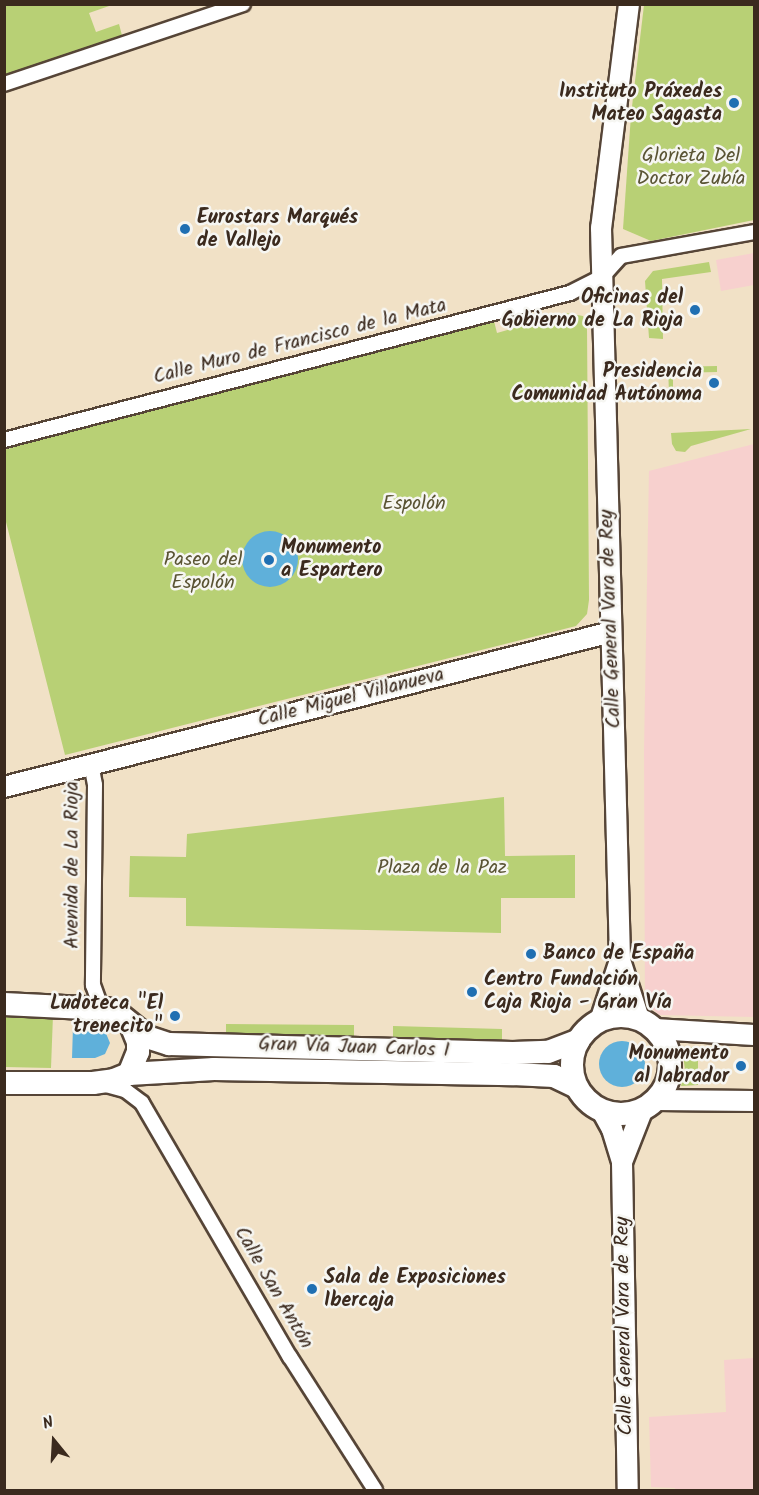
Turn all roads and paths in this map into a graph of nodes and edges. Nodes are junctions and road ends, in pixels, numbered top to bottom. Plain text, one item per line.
1 (243, 4) edge
2 (629, 4) edge
3 (4, 84) edge
4 (754, 232) edge
5 (602, 277) junction
6 (5, 439) edge
7 (611, 632) junction
8 (91, 764) junction
9 (4, 787) edge
10 (620, 960) junction
11 (92, 967) junction
12 (4, 1004) edge
13 (68, 1005) junction
14 (106, 1009) junction
15 (600, 1021) junction
16 (647, 1024) junction
17 (132, 1025) junction
18 (754, 1035) edge
19 (579, 1040) junction
20 (4, 1083) edge
21 (577, 1087) junction
22 (135, 1090) junction
23 (754, 1101) edge
24 (649, 1105) junction
25 (602, 1111) junction
26 (622, 1162) junction
27 (375, 1491) edge
28 (628, 1491) edge

1 - 3 street
2 - 5 main road, Calle General Vara de Rey
4 - 5 street, Calle Muro de Francisco de la Mata
5 - 6 street, Calle Muro de Francisco de la Mata
5 - 7 main road, Calle General Vara de Rey
7 - 8 main road, Calle Miguel Villanueva
7 - 10 main road, Calle General Vara de Rey
8 - 9 main road, Calle Miguel Villanueva
8 - 11 street, Avenida de La Rioja
10 - 15 main road, Calle General Vara de Rey
10 - 16 main road, Calle General Vara de Rey
11 - 13 street, Avenida de La Rioja
11 - 14 street, Avenida de La Rioja
12 - 13 main road, Gran Vía Juan Carlos I
13 - 14 main road, Gran Vía Juan Carlos I
14 - 17 main road, Gran Vía Juan Carlos I
15 - 16 main road
15 - 19 main road
16 - 18 main road
16 - 24 main road
17 - 19 main road, Gran Vía Juan Carlos I
17 - 22 main road
19 - 21 main road
20 - 22 main road, Gran Vía Juan Carlos I
21 - 22 main road, Gran Vía Juan Carlos I
21 - 25 main road
22 - 27 street, Calle San Antón
23 - 24 main road
24 - 25 main road
24 - 26 main road, Calle General Vara de Rey
25 - 26 main road, Calle General Vara de Rey
26 - 28 main road, Calle General Vara de Rey

